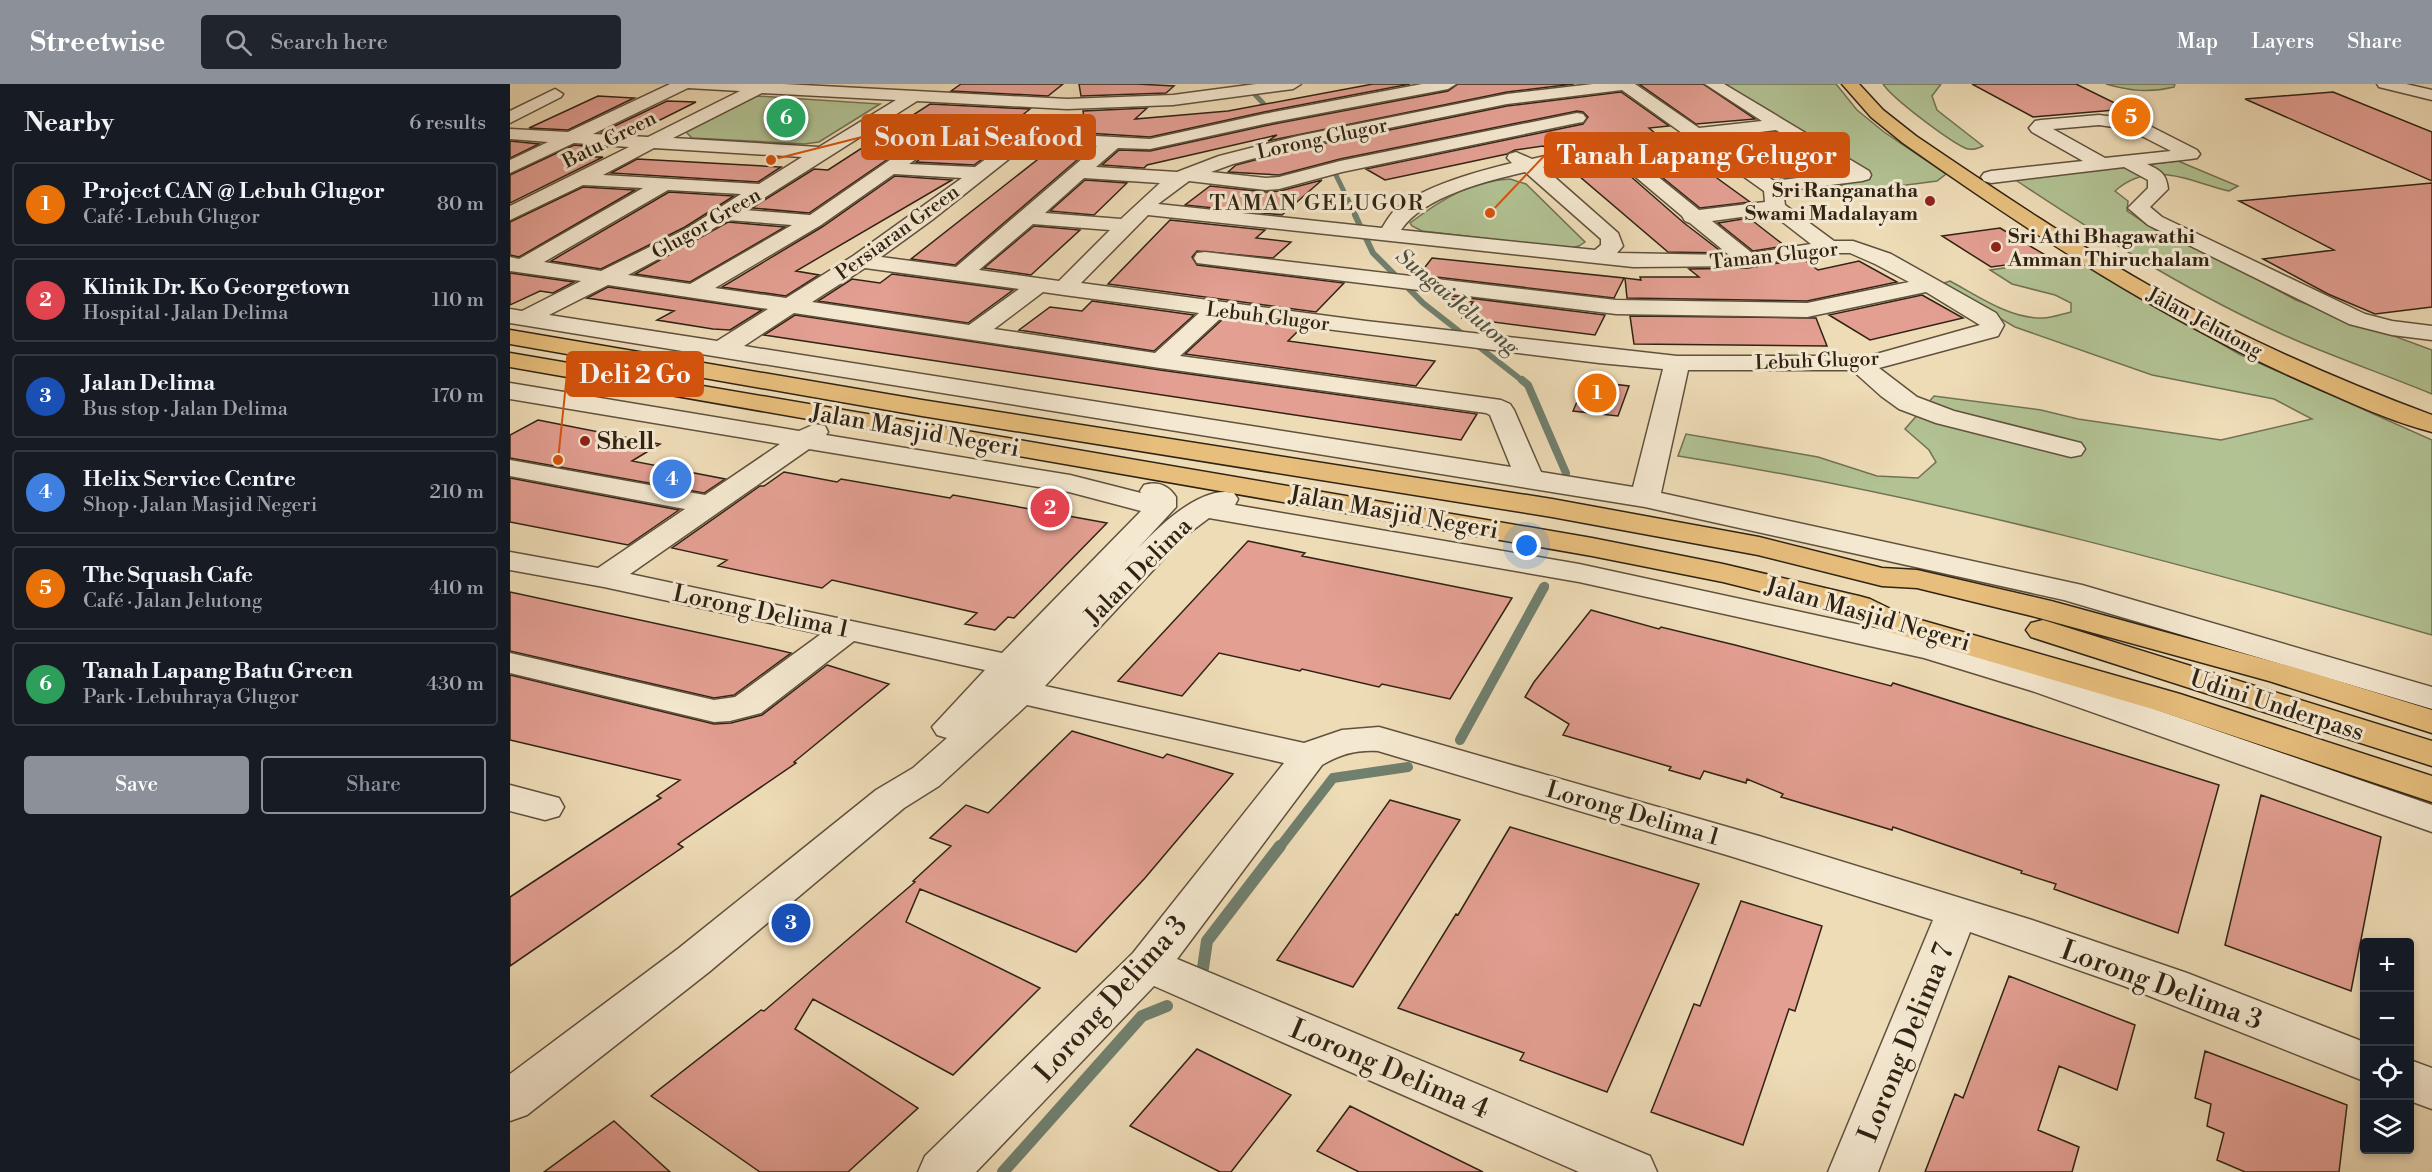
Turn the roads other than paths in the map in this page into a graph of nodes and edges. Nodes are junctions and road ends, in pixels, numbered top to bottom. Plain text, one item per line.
1 (683, 84) edge
2 (692, 84) edge
3 (1293, 84) edge
4 (1448, 84) edge
5 (1625, 84) edge
6 (1713, 84) edge
7 (1850, 84) edge
8 (1870, 84) edge
9 (2385, 84) edge
10 (759, 88) junction
11 (1539, 88) edge
12 (559, 89) edge
13 (528, 90) dead end
14 (1398, 93) junction
15 (2432, 95) edge
16 (912, 97) junction
17 (1067, 104) junction
18 (1441, 112) junction
19 (514, 114) edge
20 (1414, 118) junction
21 (1577, 118) junction
22 (1780, 124) junction
23 (869, 125) junction
24 (947, 129) junction
25 (510, 134) edge
26 (1028, 135) junction
27 (1698, 135) junction
28 (571, 138) junction
29 (1470, 141) junction
30 (651, 143) junction
31 (1112, 143) junction
32 (1613, 146) junction
33 (819, 155) junction
34 (850, 160) dead end
35 (2128, 162) junction
36 (886, 164) junction
37 (2102, 164) junction
38 (1529, 165) junction
39 (510, 167) edge
40 (1081, 172) junction
41 (978, 173) junction
42 (1182, 177) junction
43 (1991, 177) junction
44 (580, 179) junction
45 (664, 184) junction
46 (520, 187) dead end
47 (559, 189) junction
48 (763, 190) junction
49 (1773, 197) junction
50 (1142, 208) junction
51 (510, 214) edge
52 (724, 214) junction
53 (1692, 217) junction
54 (1028, 218) junction
55 (814, 221) junction
56 (1126, 225) junction
57 (1382, 234) junction
58 (1221, 238) junction
59 (1829, 248) junction
60 (1599, 259) junction
61 (1748, 260) junction
62 (861, 261) junction
63 (516, 265) edge
64 (960, 274) junction
65 (607, 278) junction
66 (1038, 285) junction
67 (1929, 285) junction
68 (1064, 288) junction
69 (694, 291) junction
70 (1167, 302) junction
71 (793, 305) junction
72 (1616, 308) junction
73 (1217, 309) junction
74 (515, 324) edge
75 (1990, 331) joint
76 (974, 333) junction
77 (2432, 333) edge
78 (720, 350) junction
79 (510, 360) edge
80 (1160, 361) junction
81 (1677, 363) junction
82 (1857, 363) junction
83 (587, 374) junction
84 (510, 391) edge
85 (547, 396) junction
86 (2432, 406) edge
87 (838, 417) junction
88 (2432, 424) edge
89 (806, 438) junction
90 (2071, 449) dead end
91 (1056, 454) junction
92 (1463, 467) junction
93 (510, 468) edge
94 (1268, 491) junction
95 (1531, 491) junction
96 (1445, 492) junction
97 (1645, 498) junction
98 (712, 505) junction
99 (1161, 507) junction
100 (1203, 507) junction
101 (510, 561) edge
102 (1882, 577) junction
103 (604, 578) junction
104 (1859, 606) junction
105 (849, 629) junction
106 (2122, 656) junction
107 (510, 663) edge
108 (1016, 679) junction
109 (2432, 698) edge
110 (2432, 722) edge
111 (2432, 754) edge
112 (1309, 756) junction
113 (2432, 789) edge
114 (2432, 819) edge
115 (1957, 912) junction
116 (1148, 965) junction
117 (2360, 1060) edge
118 (2414, 1082) edge
119 (2432, 1089) edge
120 (510, 1101) edge
121 (943, 1172) edge
122 (1632, 1172) edge
123 (1853, 1172) edge

1 - 28 street
2 - 10 street
3 - 17 street
4 - 14 street
5 - 11 street, Lorong Glugor
5 - 27 street
6 - 22 street
7 - 88 main road, Jalan Jelutong
8 - 43 main road, Jalan Jelutong
9 - 15 street
10 - 16 street
10 - 30 street, Batu Green
11 - 18 street, Lorong Glugor
11 - 21 street
12 - 13 street
12 - 19 street
14 - 18 street
14 - 31 street
16 - 17 street
16 - 23 street, Glugor Green
17 - 26 street, Persiaran Green
18 - 20 street, Lorong Glugor
20 - 29 street
20 - 42 street, Lorong Glugor
21 - 29 street
21 - 32 street
22 - 27 street
22 - 49 street
23 - 24 street
23 - 33 street, Glugor Green
24 - 26 street
24 - 36 street
25 - 28 street
26 - 31 street
26 - 41 street, Persiaran Green
27 - 32 street
27 - 49 street
28 - 30 street
28 - 39 street
29 - 38 street
29 - 42 street
30 - 33 street
30 - 44 street, Batu Green
31 - 40 street
32 - 38 street
32 - 53 street
33 - 34 street
33 - 48 street, Glugor Green
35 - 37 street
35 - 37 street
35 - 77 street
36 - 41 street
36 - 55 street
37 - 43 street
38 - 57 street
38 - 60 street
40 - 42 street
40 - 54 street
41 - 62 street, Persiaran Green
42 - 50 street, Lorong Glugor
43 - 86 main road, Jalan Jelutong
44 - 45 street
44 - 47 street, Batu Green
45 - 48 street
45 - 63 street
46 - 47 street
47 - 51 street, Batu Green
48 - 52 street, Glugor Green
49 - 53 street
49 - 59 street
50 - 56 street, Lorong Glugor
50 - 58 street, Taman Glugor
52 - 55 street
52 - 65 street, Glugor Green
53 - 61 street
54 - 56 street
54 - 64 street
55 - 69 street
56 - 68 street, Lorong Glugor
57 - 58 street, Taman Glugor
57 - 60 street, Taman Glugor
58 - 70 street
58 - 72 street
59 - 61 street, Taman Glugor
59 - 67 street, Taman Glugor
60 - 72 street, Taman Glugor
61 - 72 street, Taman Glugor
62 - 64 street, Lebuh Glugor
62 - 71 street, Persiaran Green
63 - 65 street
64 - 66 street, Lebuh Glugor
65 - 69 street
65 - 74 street, Glugor Green
66 - 68 street, Lebuh Glugor
66 - 76 street
67 - 72 street
67 - 75 street, Taman Glugor
68 - 70 street, Lebuh Glugor
69 - 71 street
70 - 73 street, Lebuh Glugor
71 - 76 street
71 - 78 street, Persiaran Green
72 - 73 street, Lebuh Glugor
72 - 81 street, Lebuh Glugor
73 - 80 street
74 - 78 street
74 - 96 main road, Jalan Masjid Negeri
75 - 82 street, Lebuh Glugor
76 - 80 street
78 - 92 street
79 - 83 main road, Jalan Masjid Negeri
80 - 95 street
81 - 82 street, Lebuh Glugor
81 - 97 street
82 - 90 street
83 - 85 street
83 - 87 main road, Jalan Masjid Negeri
84 - 85 street
85 - 89 street
87 - 89 street
87 - 91 main road, Jalan Masjid Negeri
89 - 98 street
89 - 99 street
91 - 94 main road, Jalan Masjid Negeri
91 - 99 street, Jalan Delima
92 - 95 street
92 - 96 street
93 - 98 street
94 - 100 street, Jalan Delima
94 - 104 main road, Jalan Masjid Negeri
95 - 96 main road, Jalan Masjid Negeri
95 - 97 street
95 - 102 main road, Jalan Masjid Negeri
97 - 109 street
98 - 103 street
99 - 108 street, Jalan Delima
100 - 108 street, Jalan Delima
100 - 114 street
101 - 103 street, Lorong Delima 1
102 - 106 main road, Udini Underpass
102 - 110 main road, Jalan Masjid Negeri
103 - 105 street, Lorong Delima 1
104 - 106 main road, Udini Underpass
104 - 113 main road, Jalan Masjid Negeri
105 - 107 street
105 - 108 street, Lorong Delima 1
106 - 111 main road, Udini Underpass
108 - 112 street, Lorong Delima 1
108 - 120 street, Jalan Delima
112 - 115 street, Lorong Delima 1
112 - 116 street, Lorong Delima 3
115 - 117 street, Lorong Delima 3
115 - 123 street, Lorong Delima 7
116 - 121 street, Lorong Delima 3
116 - 122 street, Lorong Delima 4
118 - 119 street

